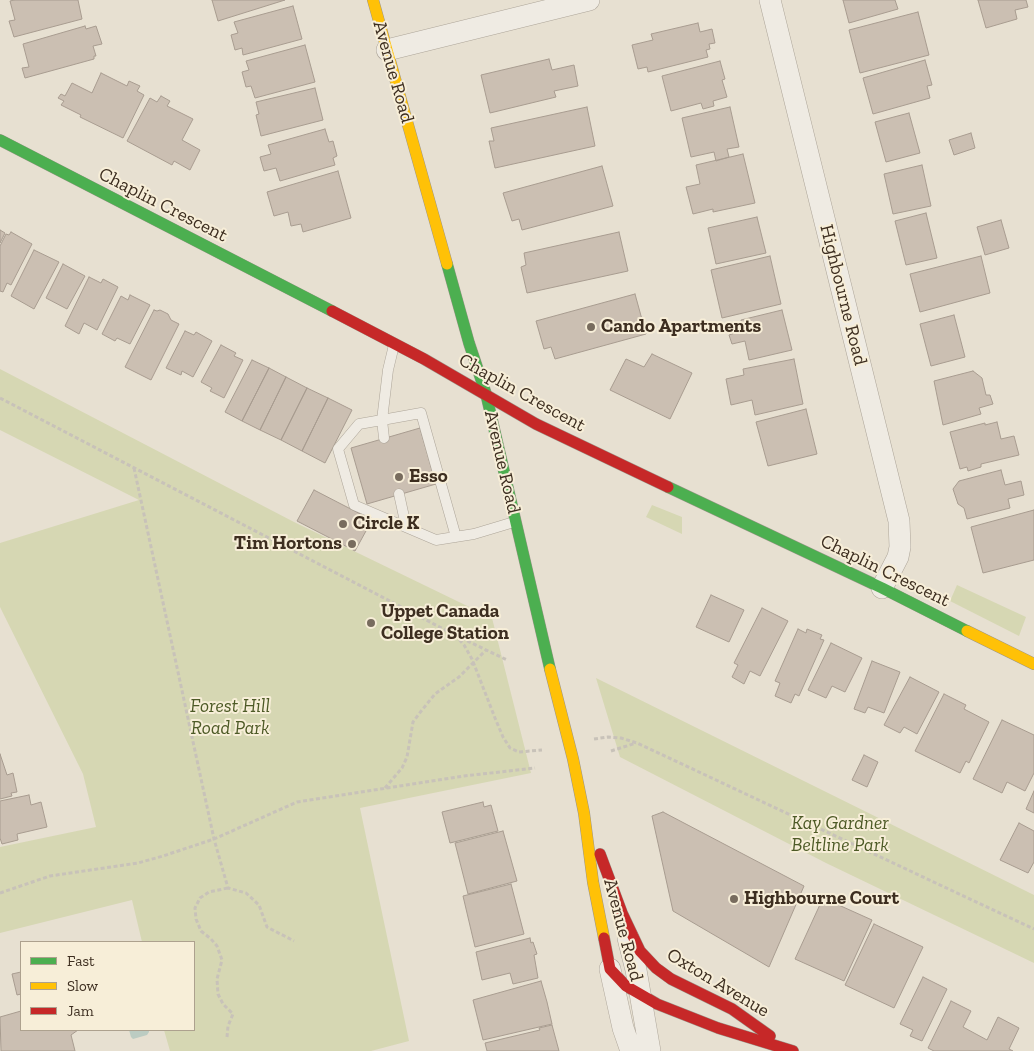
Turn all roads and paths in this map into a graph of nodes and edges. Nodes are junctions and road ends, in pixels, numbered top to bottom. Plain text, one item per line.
1 (373, 0) edge
2 (589, 0) edge
3 (770, 0) edge
4 (387, 50) junction
5 (0, 140) edge
6 (394, 344) junction
7 (486, 394) junction
8 (0, 398) edge
9 (382, 420) junction
10 (384, 438) dead end
11 (134, 467) junction
12 (399, 494) dead end
13 (516, 522) junction
14 (406, 526) junction
15 (456, 537) junction
16 (882, 588) junction
17 (455, 635) junction
18 (486, 650) junction
19 (507, 660) dead end
20 (474, 663) junction
21 (1034, 664) edge
22 (601, 738) dead end
23 (637, 743) junction
24 (533, 751) dead end
25 (611, 751) dead end
26 (535, 768) dead end
27 (384, 789) junction
28 (584, 813) junction
29 (214, 839) junction
30 (228, 888) junction
31 (0, 893) edge
32 (622, 913) junction
33 (1034, 929) edge
34 (294, 942) dead end
35 (610, 969) junction
36 (641, 996) junction
37 (227, 1037) dead end
38 (791, 1050) edge
39 (631, 1051) edge
40 (650, 1051) edge

1 - 4 main road, Avenue Road
2 - 4 street
3 - 16 street, Highbourne Road
4 - 7 main road, Avenue Road
5 - 6 main road, Chaplin Crescent
6 - 7 main road, Chaplin Crescent
6 - 9 lane
7 - 13 main road, Avenue Road
7 - 16 main road, Chaplin Crescent
8 - 11 path
9 - 10 lane
9 - 14 lane
9 - 15 lane
11 - 17 path
11 - 29 path
12 - 14 lane
13 - 15 lane
13 - 28 main road, Avenue Road
14 - 15 lane
16 - 21 main road, Chaplin Crescent
17 - 18 path
17 - 20 path
18 - 19 path
18 - 20 path
20 - 24 path
20 - 27 path
22 - 23 path
23 - 25 path
23 - 33 path
26 - 27 path
27 - 29 path
28 - 32 main road, Avenue Road
28 - 35 main road, Avenue Road
29 - 30 path
29 - 31 path
30 - 34 path
30 - 37 path
32 - 36 street, Avenue Road
32 - 38 main road, Oxton Avenue
35 - 36 main road, Oxton Avenue
35 - 39 street, Avenue Road
36 - 38 main road, Oxton Avenue
36 - 40 street, Avenue Road

